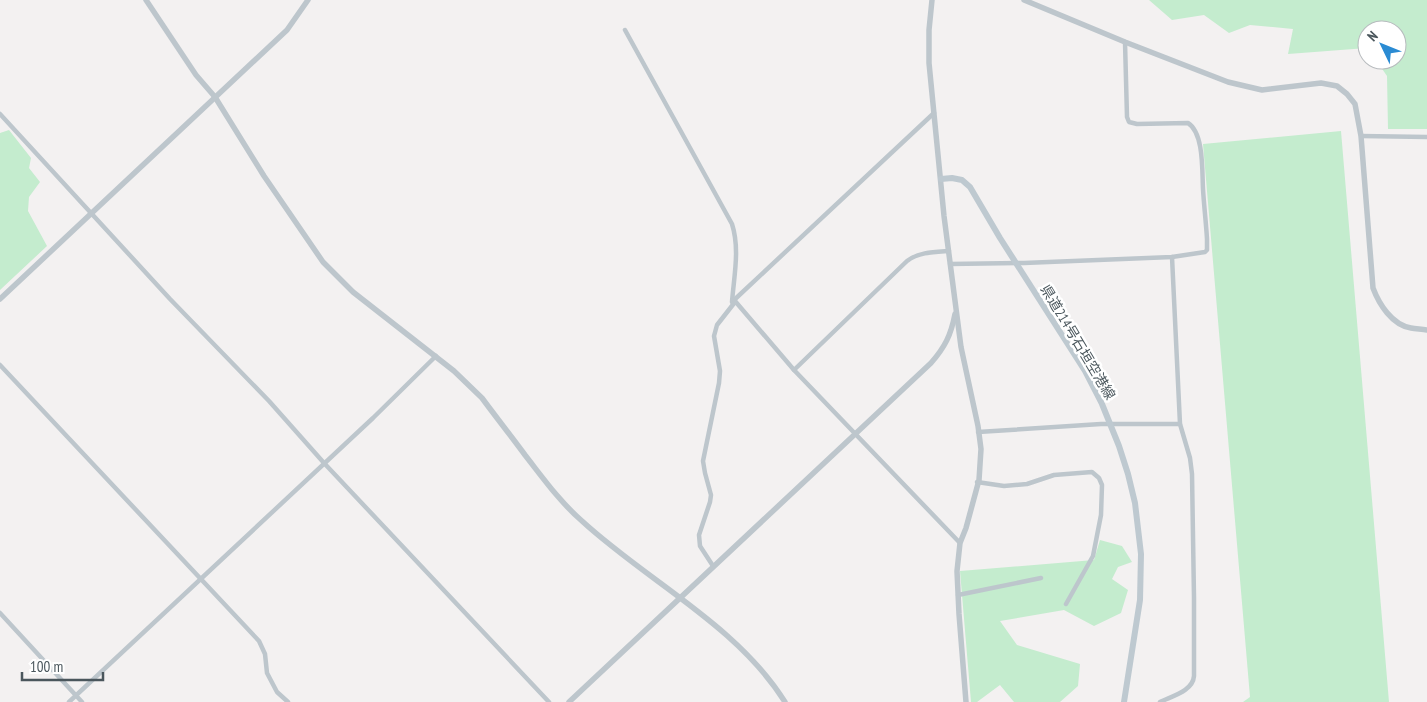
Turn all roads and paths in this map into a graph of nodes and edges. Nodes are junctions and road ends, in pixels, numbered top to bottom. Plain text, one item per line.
1 (146, 0) edge
2 (308, 0) edge
3 (932, 0) edge
4 (1024, 0) edge
5 (625, 30) dead end
6 (1125, 42) junction
7 (215, 97) junction
8 (934, 113) junction
9 (0, 114) edge
10 (1361, 136) junction
11 (1427, 137) edge
12 (941, 179) junction
13 (91, 214) junction
14 (949, 251) junction
15 (1172, 257) junction
16 (1015, 263) junction
17 (950, 264) junction
18 (0, 299) edge
19 (734, 301) junction
20 (956, 310) junction
21 (1427, 330) edge
22 (436, 356) junction
23 (0, 365) edge
24 (794, 370) junction
25 (1111, 424) junction
26 (1180, 424) junction
27 (978, 432) junction
28 (855, 434) junction
29 (324, 462) junction
30 (977, 482) junction
31 (960, 543) junction
32 (713, 566) junction
33 (200, 578) junction
34 (1041, 578) dead end
35 (958, 595) junction
36 (679, 598) junction
37 (1066, 604) dead end
38 (0, 613) edge
39 (76, 696) junction
40 (69, 702) edge
41 (82, 702) edge
42 (288, 702) edge
43 (549, 702) edge
44 (569, 702) edge
45 (785, 702) edge
46 (966, 702) edge
47 (1124, 702) edge
48 (1160, 702) edge

1 - 7 street
2 - 7 street
3 - 8 street
4 - 6 street
5 - 19 street
6 - 10 street
6 - 15 street
7 - 13 street
7 - 22 street
8 - 12 street
8 - 19 street
9 - 13 street
10 - 11 street
10 - 21 street
12 - 14 street
12 - 16 main road, 県道214号石垣空港線
13 - 18 street
13 - 29 street
14 - 17 street
14 - 24 street
15 - 16 street
15 - 26 street
16 - 17 street
16 - 25 main road, 県道214号石垣空港線
17 - 20 street
19 - 24 street
19 - 32 street
20 - 27 street
20 - 28 street
22 - 29 street
22 - 36 street
23 - 33 street
24 - 28 street
25 - 26 street
25 - 27 street
25 - 47 main road, 県道214号石垣空港線
26 - 48 street
27 - 30 street
28 - 31 street
28 - 32 street
29 - 33 street
29 - 43 street
30 - 31 street
30 - 37 street
31 - 35 street
32 - 36 street
33 - 39 street
33 - 42 street
34 - 35 street
35 - 46 street
36 - 44 street
36 - 45 street
38 - 39 street
39 - 40 street
39 - 41 street

